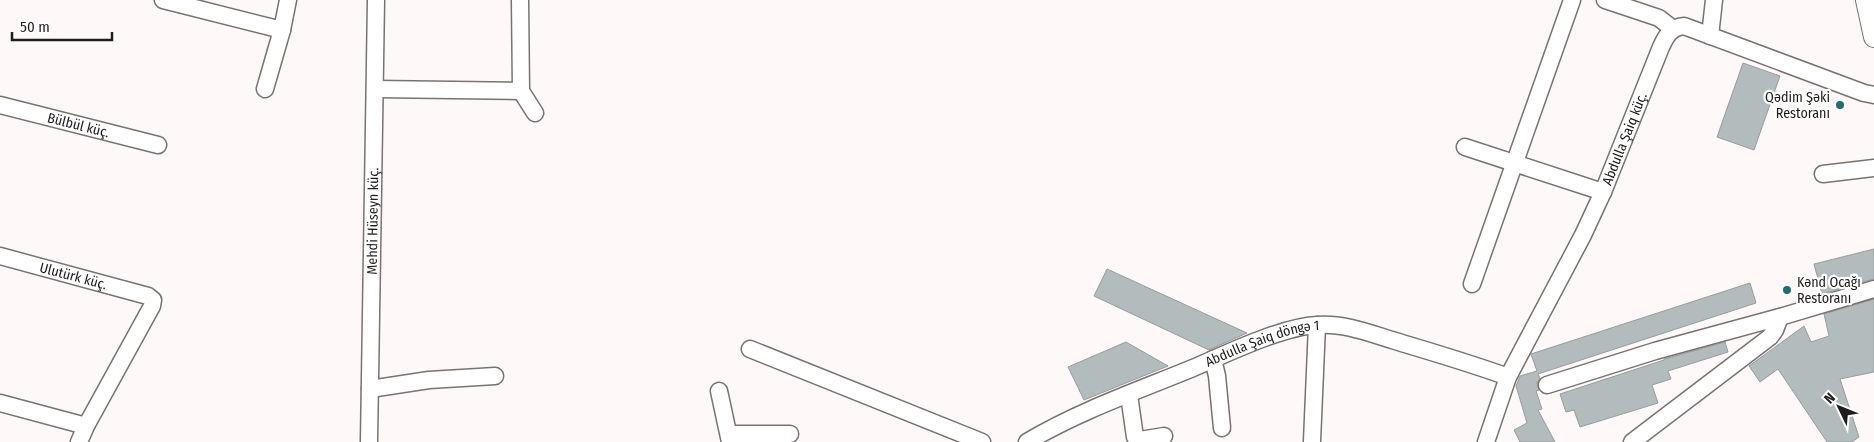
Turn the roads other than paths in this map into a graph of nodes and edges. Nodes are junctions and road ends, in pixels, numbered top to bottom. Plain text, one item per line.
1 (163, 0) edge
2 (288, 0) edge
3 (376, 0) edge
4 (520, 0) edge
5 (1572, 0) edge
6 (1605, 0) edge
7 (1714, 0) edge
8 (1866, 0) edge
9 (1873, 26) edge
10 (1673, 29) junction
11 (282, 30) junction
12 (1710, 36) junction
13 (265, 89) dead end
14 (376, 89) junction
15 (521, 91) junction
16 (1874, 95) edge
17 (0, 105) edge
18 (535, 113) dead end
19 (158, 145) dead end
20 (1465, 147) dead end
21 (1514, 163) junction
22 (1874, 168) edge
23 (1823, 174) dead end
24 (1603, 192) junction
25 (0, 256) edge
26 (1472, 284) dead end
27 (1874, 289) edge
28 (1780, 317) junction
29 (1317, 325) junction
30 (750, 348) dead end
31 (1213, 359) junction
32 (495, 376) dead end
33 (1508, 377) junction
34 (1547, 384) dead end
35 (370, 389) junction
36 (719, 391) dead end
37 (1129, 395) junction
38 (0, 403) edge
39 (86, 426) junction
40 (1222, 428) dead end
41 (790, 434) dead end
42 (1164, 436) dead end
43 (730, 438) edge
44 (1312, 441) edge
45 (79, 442) edge
46 (370, 442) edge
47 (982, 442) edge
48 (1027, 442) edge
49 (1486, 442) edge
50 (1632, 442) edge

1 - 11 street
2 - 11 street
3 - 14 street, Mehdi Hüseyn küç.
4 - 15 street
5 - 21 street
6 - 10 street
7 - 12 street
8 - 9 main road
10 - 12 street
10 - 24 street, Abdulla Şaiq küç.
11 - 13 street
12 - 16 street
14 - 15 street
14 - 35 street, Mehdi Hüseyn küç.
15 - 18 street
17 - 19 street, Bülbül küç.
20 - 21 street
21 - 24 street
21 - 26 street
22 - 23 street
24 - 33 street, Abdulla Şaiq küç.
25 - 39 street, Ulutürk küç.
27 - 28 street
28 - 34 street
28 - 50 street
29 - 31 street, Abdulla Şaiq döngə 1
29 - 33 street, Abdulla Şaiq döngə 1
29 - 44 street
30 - 47 street
31 - 37 street, Abdulla Şaiq döngə 1
31 - 40 street
32 - 35 street
33 - 49 street, Abdulla Şaiq küç.
35 - 46 street, Mehdi Hüseyn küç.
36 - 43 street
37 - 42 street
37 - 48 street, Abdulla Şaiq döngə 1
38 - 39 street
39 - 45 street
41 - 43 street

